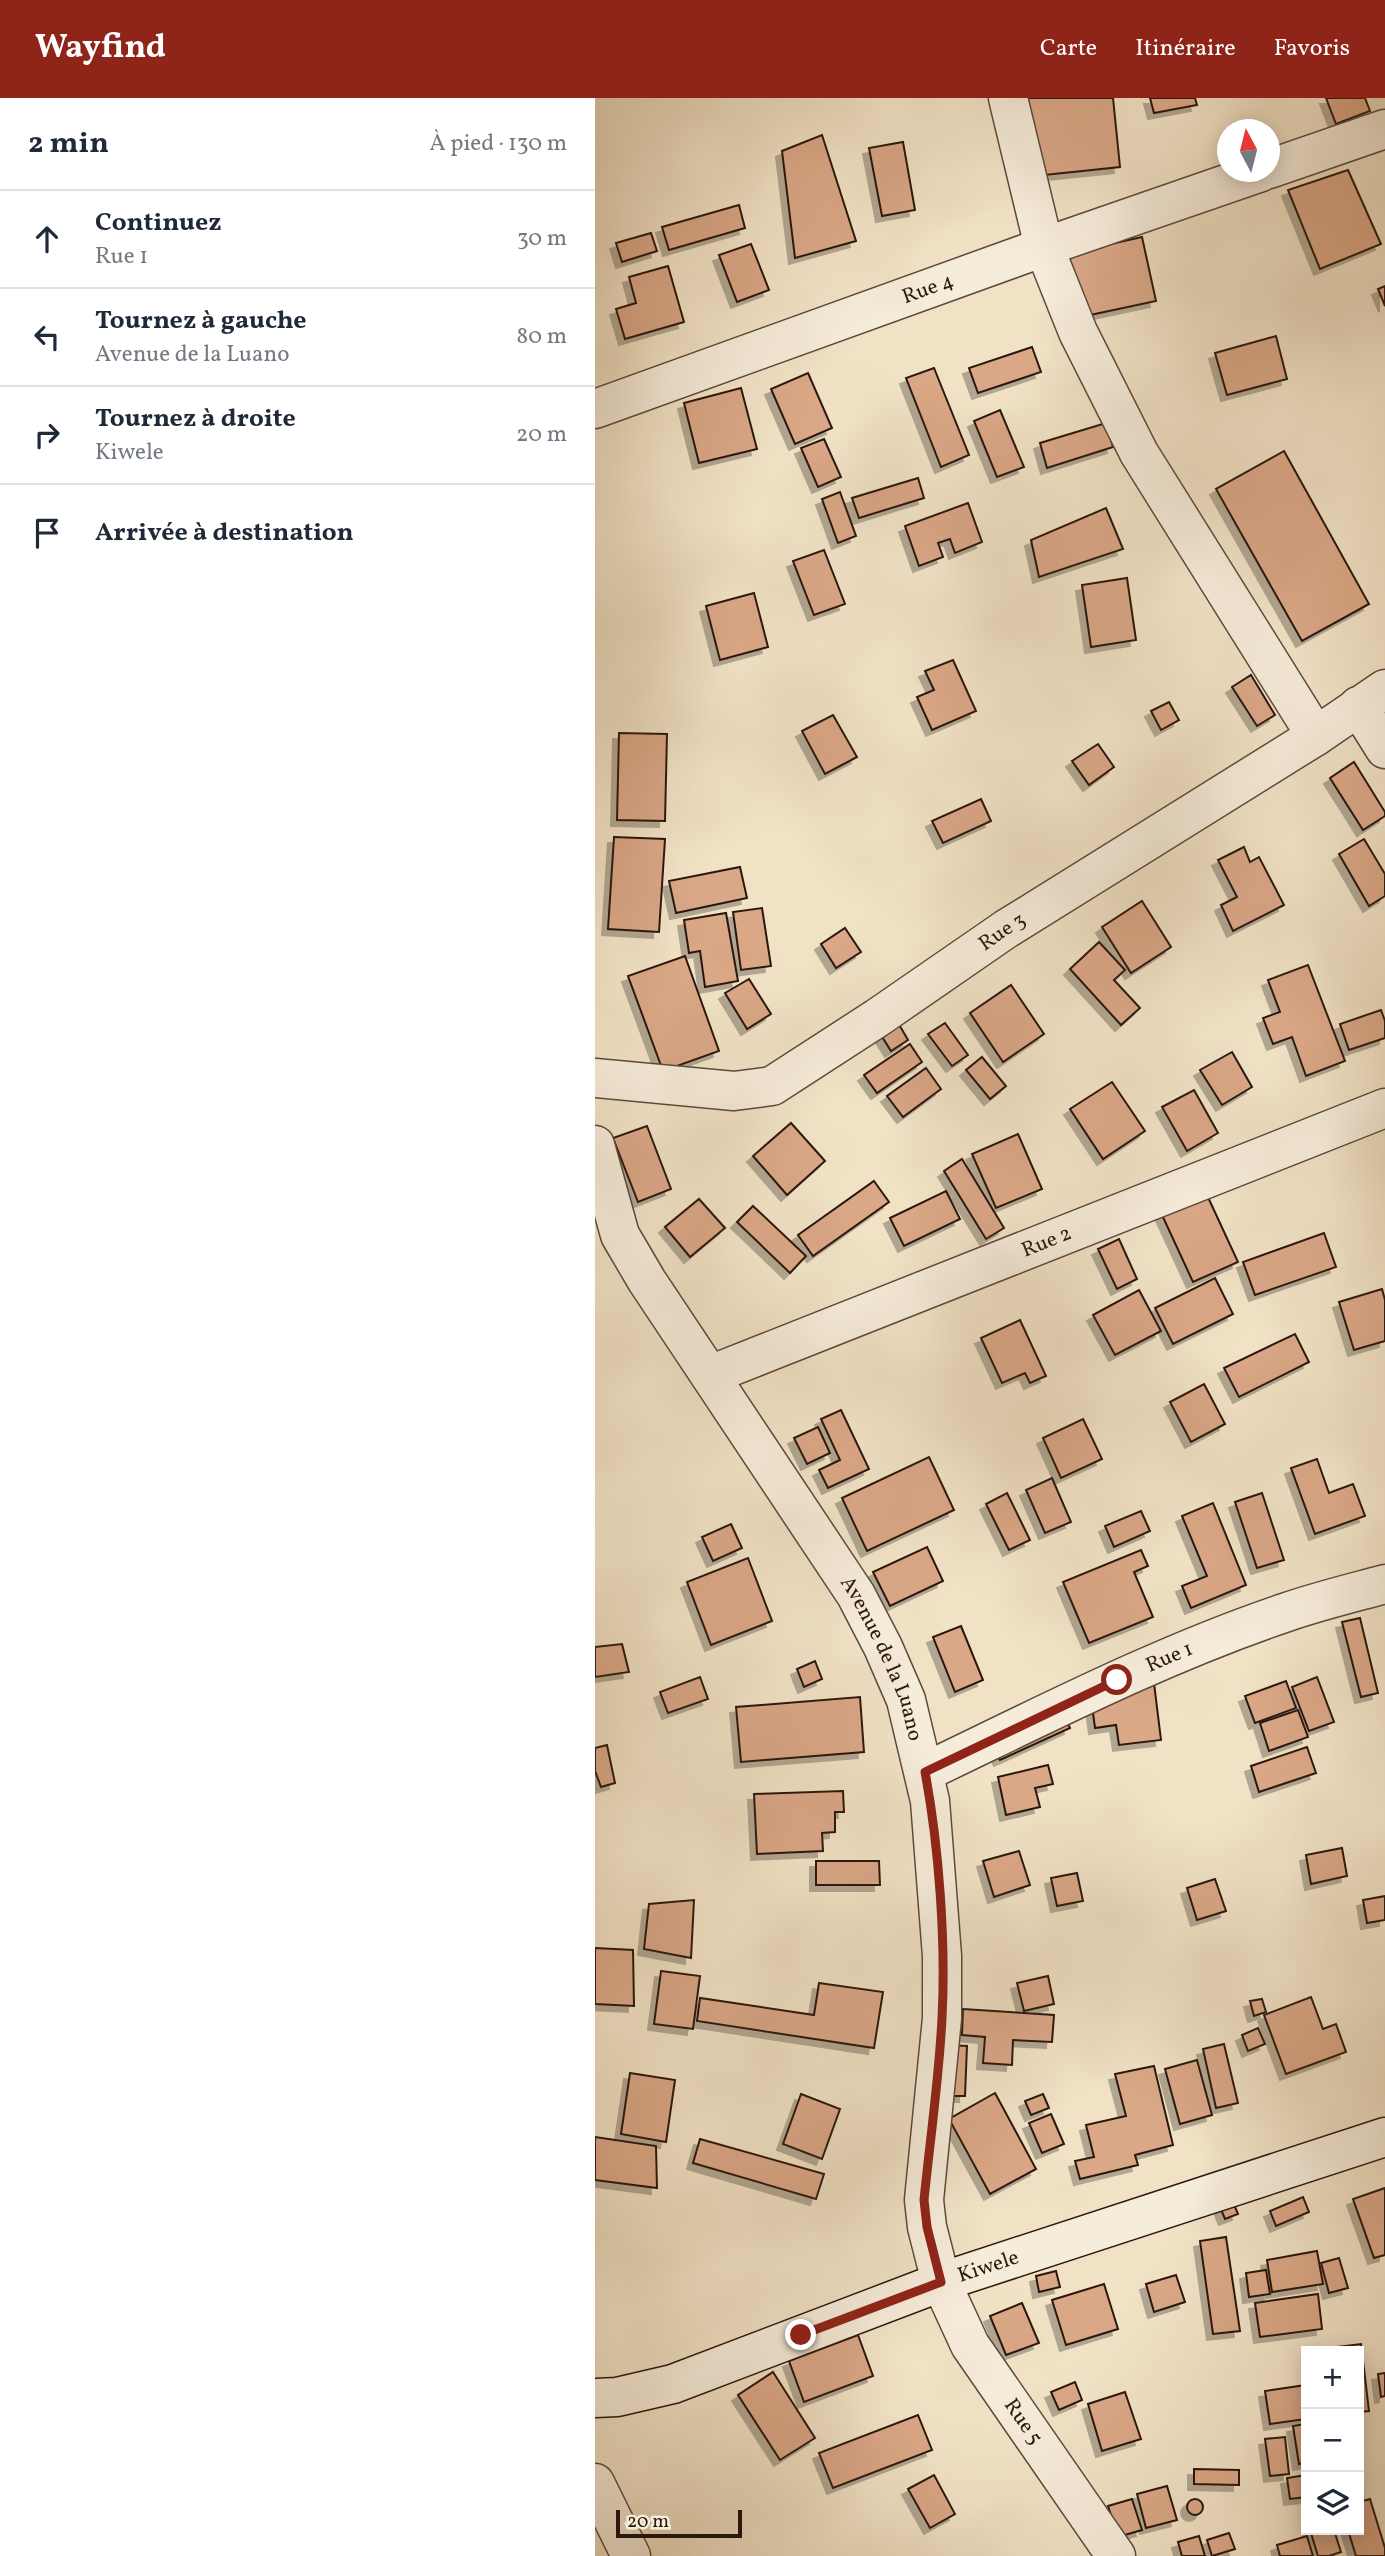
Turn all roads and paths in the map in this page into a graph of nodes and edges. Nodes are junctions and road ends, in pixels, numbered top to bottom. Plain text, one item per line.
1 (1008, 98) edge
2 (1385, 129) edge
3 (1280, 165) edge
4 (1232, 182) edge
5 (1044, 247) junction
6 (595, 409) edge
7 (1371, 698) edge
8 (1316, 736) junction
9 (1385, 749) edge
10 (595, 1078) edge
11 (1385, 1108) edge
12 (595, 1144) edge
13 (710, 1375) junction
14 (1385, 1584) edge
15 (925, 1772) junction
16 (1385, 2137) edge
17 (941, 2282) junction
18 (595, 2398) edge
19 (595, 2483) edge
20 (631, 2556) edge
21 (1116, 2556) edge

1 - 5 street
2 - 3 street
4 - 5 street, Rue 4
5 - 6 street, Rue 4
5 - 8 street
7 - 8 street, Rue 3
7 - 9 street
8 - 10 street, Rue 3
11 - 13 street, Rue 2
12 - 13 street, Avenue de la Luano
13 - 15 street, Avenue de la Luano
14 - 15 street, Rue 1
15 - 17 street, Avenue de la Luano
16 - 17 street, Kiwele
17 - 18 street, Kiwele
17 - 21 street, Rue 5
19 - 20 street

